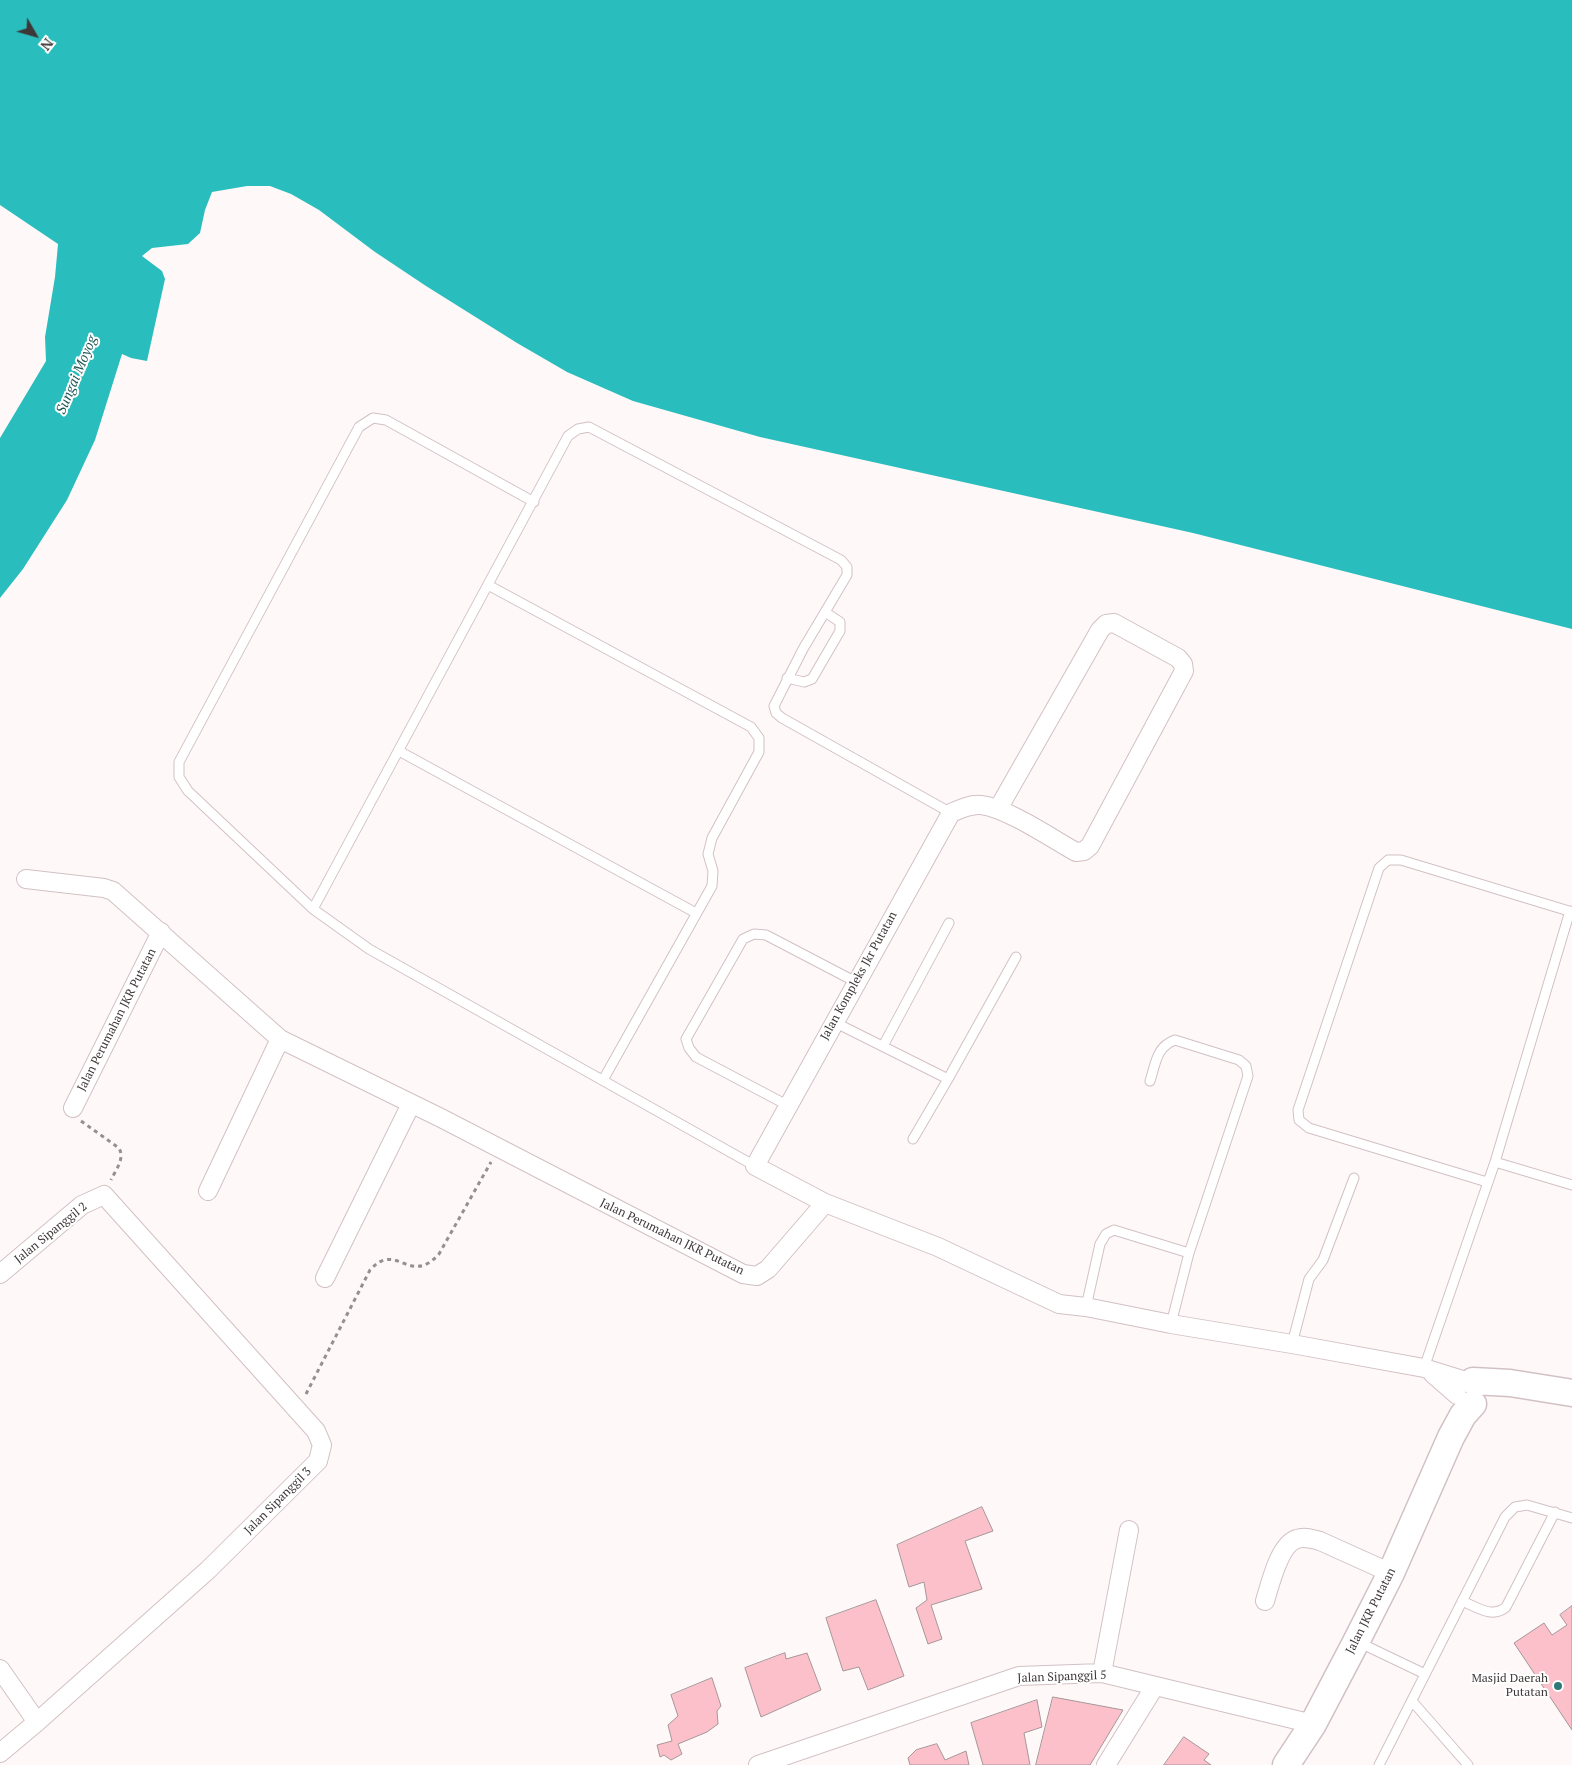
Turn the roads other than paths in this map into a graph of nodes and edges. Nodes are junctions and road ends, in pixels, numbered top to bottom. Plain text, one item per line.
1 (534, 502) junction
2 (488, 585) junction
3 (825, 612) junction
4 (787, 678) junction
5 (399, 751) junction
6 (998, 809) junction
7 (951, 814) junction
8 (26, 879) dead end
9 (313, 909) junction
10 (1571, 912) edge
11 (696, 913) junction
12 (949, 923) dead end
13 (161, 932) junction
14 (1016, 957) dead end
15 (856, 982) junction
16 (834, 1022) junction
17 (280, 1039) junction
18 (883, 1046) junction
19 (948, 1079) junction
20 (603, 1080) junction
21 (1150, 1081) dead end
22 (411, 1104) junction
23 (787, 1105) junction
24 (73, 1108) road end
25 (913, 1139) dead end
26 (1495, 1162) junction
27 (755, 1166) junction
28 (1354, 1178) dead end
29 (1488, 1182) junction
30 (1572, 1185) edge
31 (208, 1191) dead end
32 (104, 1196) joint
33 (824, 1204) junction
34 (1189, 1253) junction
35 (0, 1274) edge
36 (325, 1278) dead end
37 (1086, 1307) junction
38 (1171, 1324) junction
39 (1292, 1344) junction
40 (1424, 1368) junction
41 (1468, 1393) junction
42 (1572, 1393) edge
43 (1555, 1512) junction
44 (1572, 1518) edge
45 (1128, 1530) dead end
46 (1391, 1573) junction
47 (1265, 1601) dead end
48 (1462, 1601) junction
49 (1356, 1642) junction
50 (0, 1669) edge
51 (1102, 1674) junction
52 (1425, 1674) junction
53 (1155, 1686) junction
54 (1412, 1701) junction
55 (37, 1722) junction
56 (1313, 1724) junction
57 (0, 1753) edge
58 (758, 1765) edge
59 (1106, 1765) edge
60 (1286, 1765) edge
61 (1379, 1765) edge
62 (1468, 1765) edge

1 - 2 lane
1 - 3 lane
1 - 9 lane
2 - 5 lane
2 - 11 lane
3 - 4 lane
3 - 4 lane
4 - 7 lane
5 - 9 lane
5 - 11 lane
6 - 6 street
6 - 7 street
7 - 15 street, Jalan Kompleks Jkr Putatan
8 - 13 street, Jalan Perumahan JKR Putatan
9 - 20 lane
10 - 26 lane
10 - 29 lane
11 - 20 lane
12 - 18 lane
13 - 17 street, Jalan Perumahan JKR Putatan
13 - 24 street, Jalan Perumahan JKR Putatan
14 - 19 lane
15 - 16 street, Jalan Kompleks Jkr Putatan
15 - 23 lane
16 - 18 lane
16 - 23 street, Jalan Kompleks Jkr Putatan
17 - 22 street, Jalan Perumahan JKR Putatan
17 - 31 street
18 - 19 lane
19 - 25 lane
20 - 27 lane
21 - 34 lane
22 - 33 street, Jalan Perumahan JKR Putatan
22 - 36 street
23 - 27 street, Jalan Kompleks Jkr Putatan
26 - 29 lane
26 - 30 lane
27 - 33 street
28 - 39 lane
29 - 40 lane
32 - 35 street, Jalan Sipanggil 2
32 - 55 street, Jalan Sipanggil 3
33 - 37 street
34 - 37 lane
34 - 38 lane
37 - 38 street
38 - 39 street
39 - 40 street
40 - 41 street
41 - 42 street
41 - 46 street, Jalan JKR Putatan
43 - 44 lane
43 - 48 lane
43 - 48 lane
45 - 51 street
46 - 47 street
46 - 49 street, Jalan JKR Putatan
48 - 52 lane
49 - 52 lane
49 - 56 street, Jalan JKR Putatan
50 - 55 street
51 - 53 street, Jalan Sipanggil 5
51 - 58 street, Jalan Sipanggil 5
52 - 54 lane
53 - 56 street, Jalan Sipanggil 5
53 - 59 street
54 - 61 lane
54 - 62 lane
55 - 57 street, Jalan Sipanggil 3
56 - 60 street, Jalan JKR Putatan

